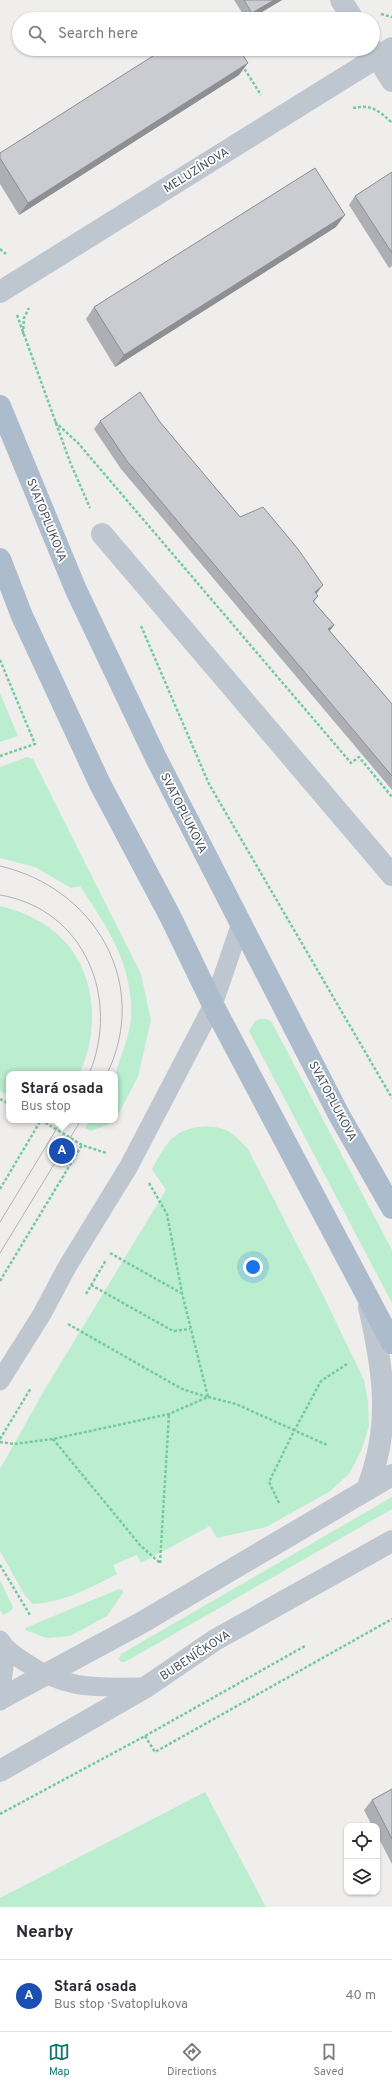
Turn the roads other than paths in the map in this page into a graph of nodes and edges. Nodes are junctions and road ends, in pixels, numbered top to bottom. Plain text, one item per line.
1 (342, 0) edge
2 (349, 12) edge
3 (380, 52) edge
4 (374, 56) edge
5 (392, 81) edge
6 (4, 289) edge
7 (0, 406) edge
8 (102, 534) road end
9 (0, 559) edge
10 (392, 875) edge
11 (241, 923) junction
12 (213, 1005) junction
13 (392, 1208) edge
14 (368, 1300) junction
15 (392, 1343) edge
16 (0, 1381) edge
17 (392, 1475) edge
18 (367, 1489) junction
19 (389, 1545) edge
20 (3, 1645) edge
21 (43, 1674) junction
22 (146, 1687) junction
23 (0, 1699) edge
24 (0, 1770) edge

1 - 2 street
3 - 5 street
4 - 6 street, MELUZÍNOVA
7 - 11 main road, SVATOPLUKOVA
8 - 10 street
9 - 12 main road
11 - 12 lane
11 - 13 main road, SVATOPLUKOVA
12 - 14 main road
12 - 16 lane
14 - 15 main road
14 - 18 street
17 - 18 street
18 - 21 street
19 - 22 street, BUBENÍČKOVA
20 - 21 lane
20 - 23 lane
21 - 22 lane
21 - 23 street
22 - 24 street, BUBENÍČKOVA

